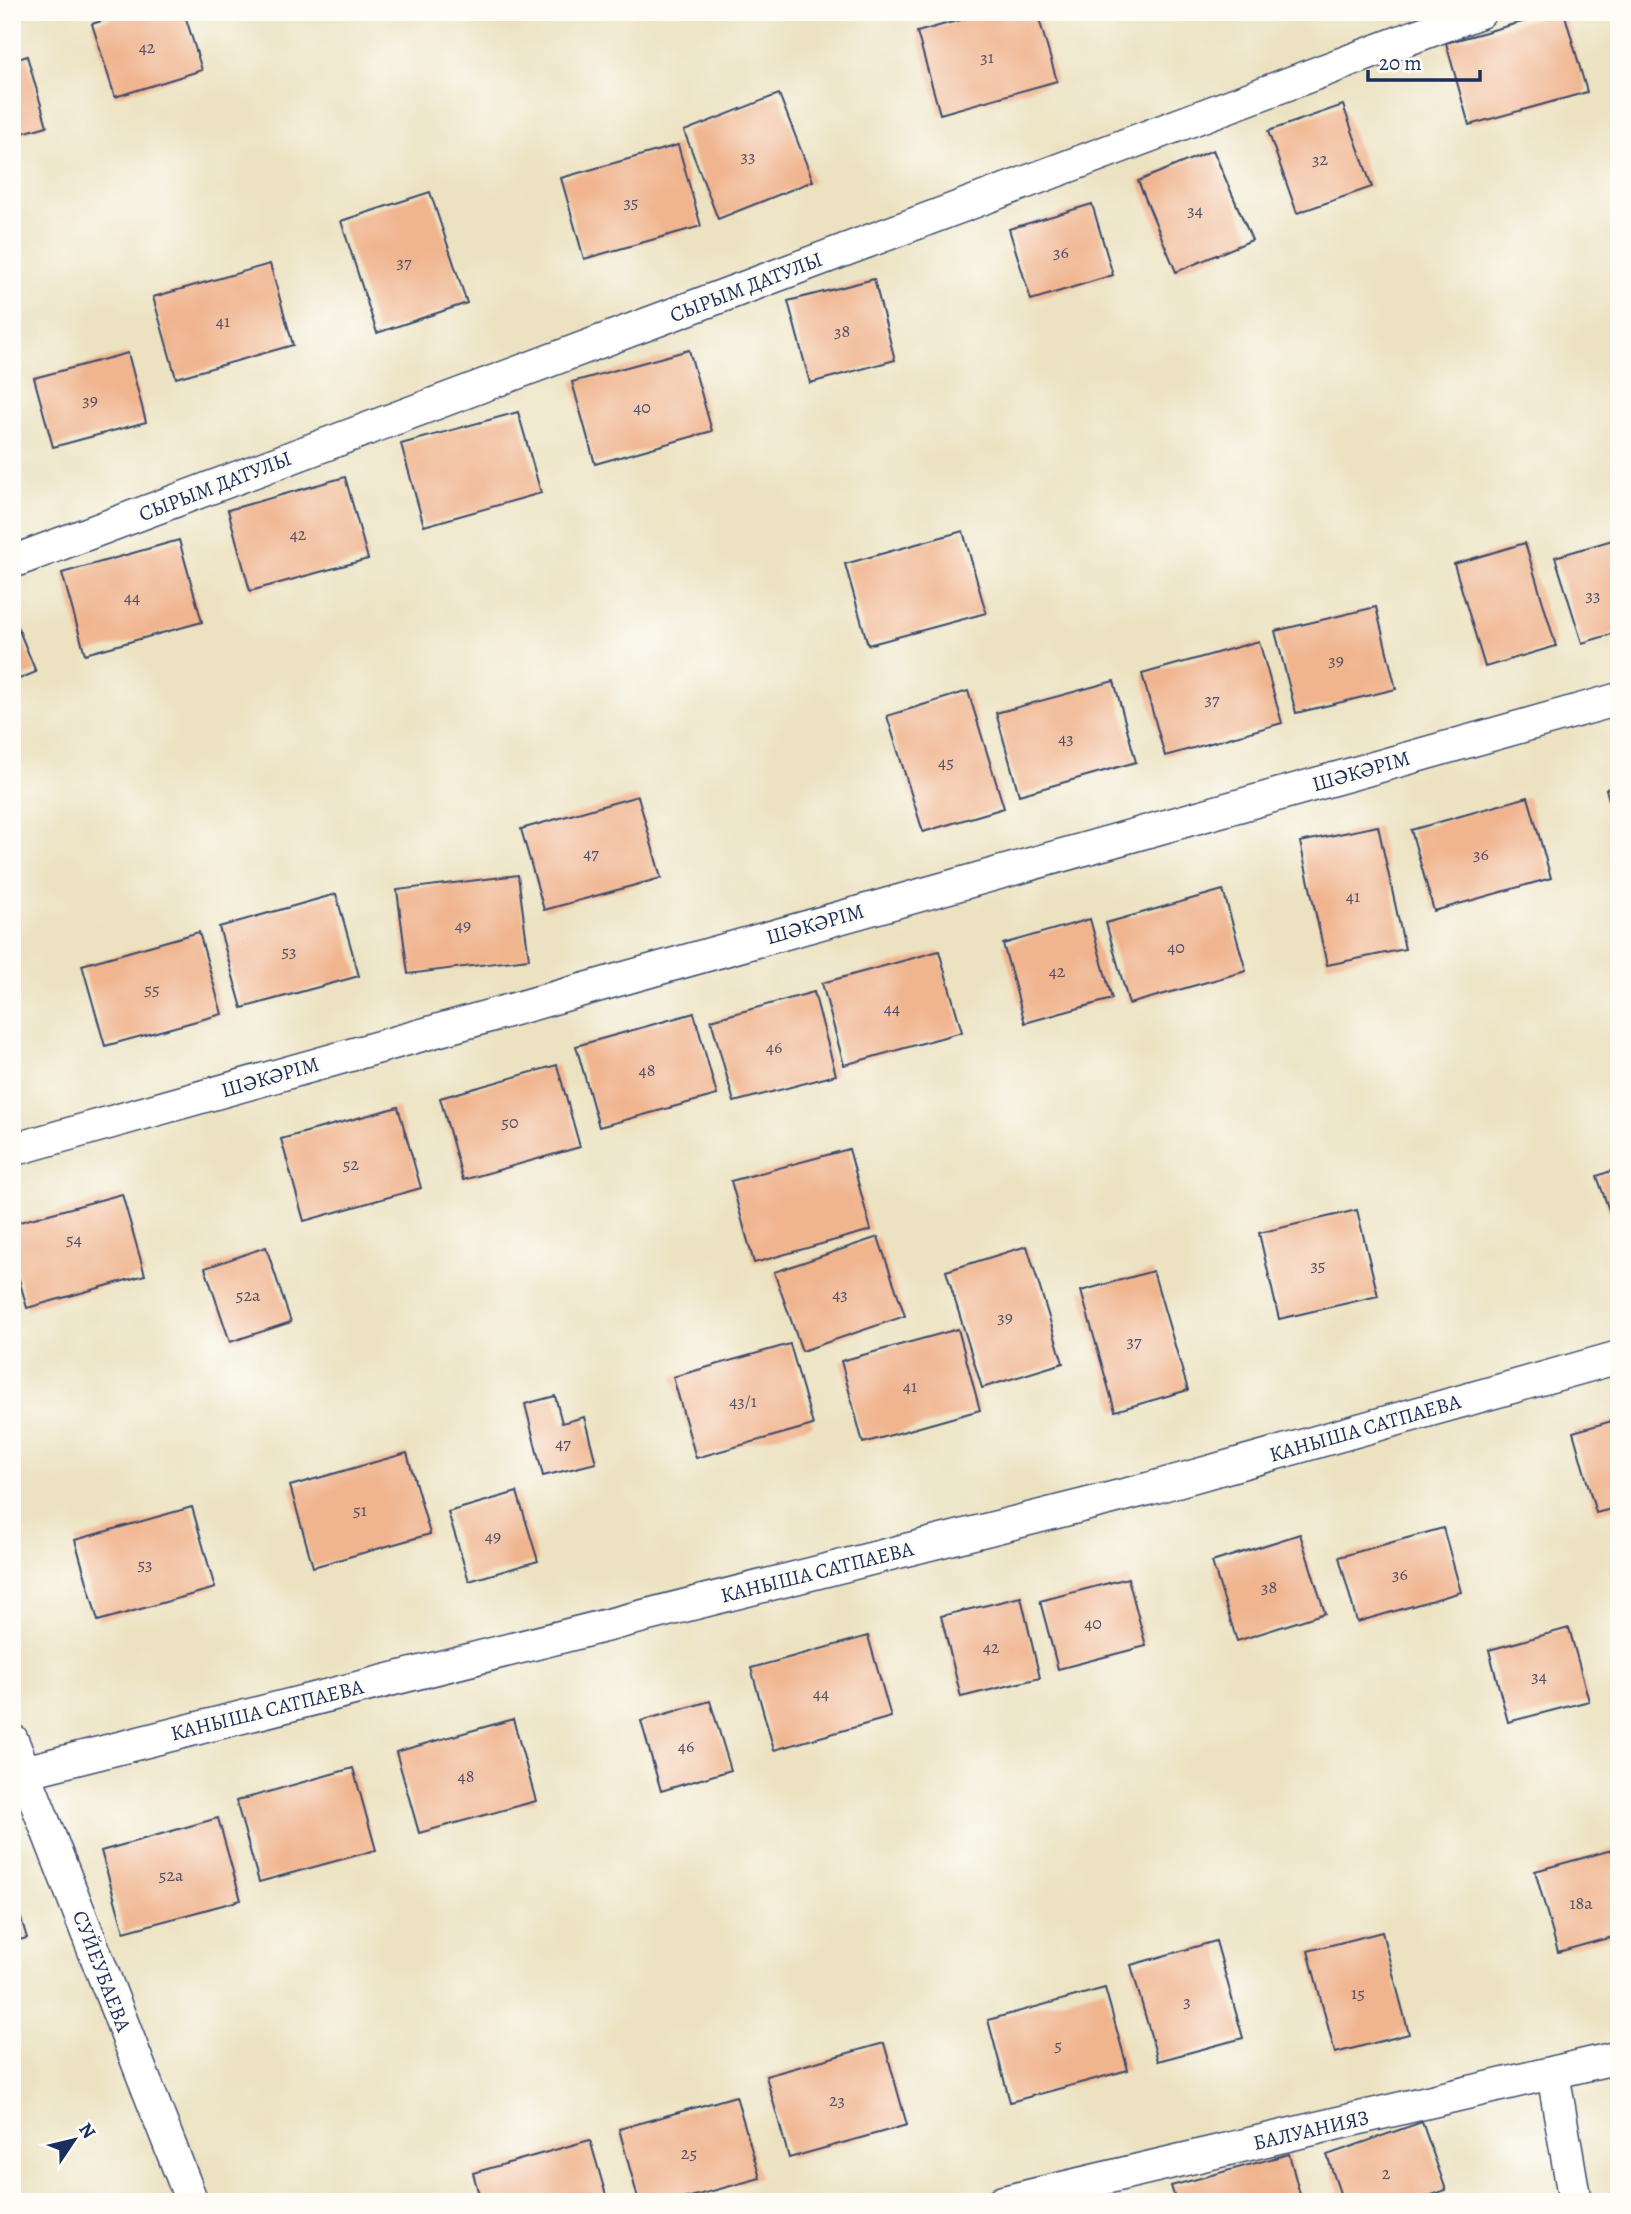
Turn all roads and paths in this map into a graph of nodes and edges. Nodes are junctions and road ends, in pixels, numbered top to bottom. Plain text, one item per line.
1 (1480, 12) edge
2 (12, 562) edge
3 (1619, 699) edge
4 (12, 1150) edge
5 (1619, 1357) edge
6 (12, 1740) edge
7 (18, 1773) edge
8 (1619, 2057) edge
9 (1553, 2073) junction
10 (192, 2202) edge
11 (1003, 2202) edge
12 (1575, 2202) edge

1 - 2 street, СЫРЫМ ДАТУЛЫ
3 - 4 street, ШӘКӘРІМ
5 - 7 street, КАНЫША САТПАЕВА
6 - 7 street, СУЙЕУБАЕВА
7 - 10 street, СУЙЕУБАЕВА
8 - 9 street, БАЛУАНИЯЗ
9 - 11 street, БАЛУАНИЯЗ
9 - 12 street

